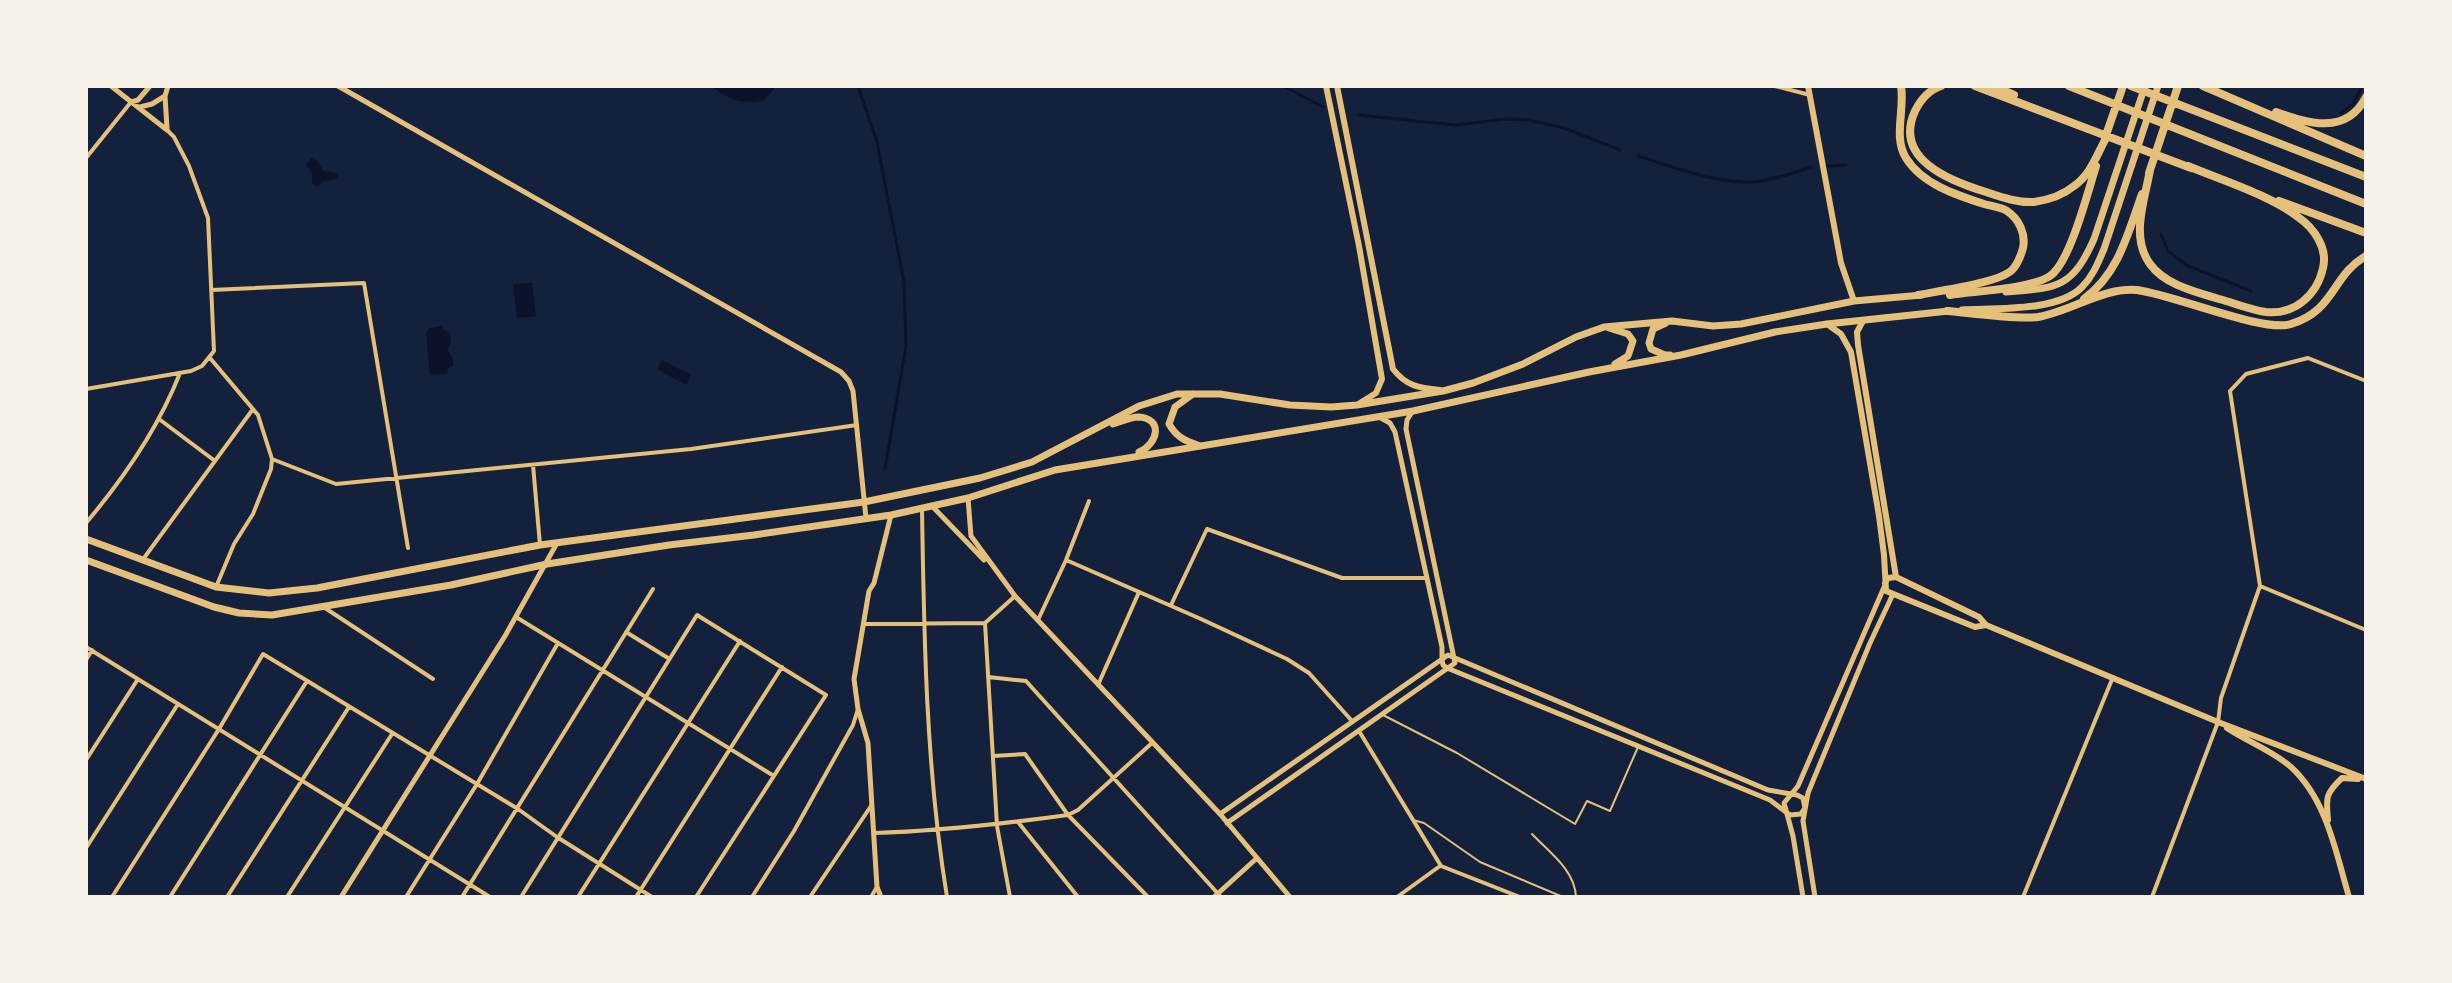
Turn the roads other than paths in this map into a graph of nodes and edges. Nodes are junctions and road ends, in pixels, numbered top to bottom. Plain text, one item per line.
1 (111, 86) edge
2 (150, 86) edge
3 (168, 86) edge
4 (338, 86) edge
5 (1326, 86) edge
6 (1337, 86) edge
7 (1775, 86) edge
8 (1808, 86) edge
9 (1901, 86) edge
10 (1941, 86) edge
11 (1975, 86) edge
12 (1994, 86) edge
13 (2069, 86) edge
14 (2123, 86) edge
15 (2131, 86) edge
16 (2145, 86) edge
17 (2158, 86) edge
18 (2178, 86) edge
19 (2203, 86) edge
20 (2215, 91) junction
21 (1810, 95) junction
22 (165, 96) junction
23 (2366, 97) edge
24 (131, 102) junction
25 (139, 107) junction
26 (2081, 125) junction
27 (167, 130) junction
28 (2105, 140) junction
29 (2366, 156) edge
30 (86, 158) edge
31 (2188, 166) junction
32 (2150, 170) junction
33 (2366, 177) edge
34 (2366, 204) edge
35 (2366, 233) edge
36 (1369, 244) junction
37 (1359, 246) junction
38 (2366, 256) edge
39 (211, 290) junction
40 (1918, 295) junction
41 (1950, 295) junction
42 (1854, 301) junction
43 (1947, 311) junction
44 (2035, 317) junction
45 (1672, 321) junction
46 (1863, 321) junction
47 (1827, 324) junction
48 (1604, 327) junction
49 (1681, 355) junction
50 (210, 358) junction
51 (1610, 368) junction
52 (181, 372) junction
53 (2366, 381) edge
54 (86, 389) edge
55 (1443, 391) junction
56 (1195, 393) junction
57 (1357, 405) junction
58 (253, 409) junction
59 (1413, 411) junction
60 (1377, 417) junction
61 (159, 419) junction
62 (857, 425) junction
63 (1100, 428) junction
64 (1201, 447) junction
65 (1122, 458) junction
66 (272, 459) junction
67 (215, 462) junction
68 (533, 465) junction
69 (397, 479) junction
70 (968, 498) junction
71 (1089, 501) dead end
72 (864, 502) junction
73 (932, 506) junction
74 (922, 508) junction
75 (891, 515) junction
76 (866, 518) junction
77 (86, 523) edge
78 (86, 539) edge
79 (557, 543) junction
80 (540, 545) junction
81 (408, 548) dead end
82 (86, 560) edge
83 (142, 560) junction
84 (1066, 560) junction
85 (547, 564) junction
86 (995, 571) junction
87 (1428, 578) junction
88 (1898, 579) junction
89 (1885, 584) junction
90 (2260, 586) junction
91 (216, 587) junction
92 (653, 589) dead end
93 (1139, 591) junction
94 (1894, 594) junction
95 (1015, 596) junction
96 (1171, 605) junction
97 (323, 606) junction
98 (516, 617) junction
99 (1038, 620) junction
100 (985, 623) junction
101 (863, 624) junction
102 (924, 624) junction
103 (1986, 625) junction
104 (2366, 630) edge
105 (626, 632) junction
106 (740, 641) junction
107 (558, 643) junction
108 (86, 647) edge
109 (92, 650) junction
110 (1454, 658) junction
111 (669, 659) junction
112 (1442, 659) junction
113 (86, 660) edge
114 (782, 667) junction
115 (1449, 668) junction
116 (602, 671) junction
117 (988, 677) junction
118 (2113, 677) junction
119 (138, 679) junction
120 (433, 679) dead end
121 (307, 681) junction
122 (1098, 685) junction
123 (645, 697) junction
124 (178, 704) junction
125 (349, 707) junction
126 (858, 709) junction
127 (1383, 715) junction
128 (1353, 722) junction
129 (2218, 722) junction
130 (688, 723) junction
131 (219, 729) junction
132 (1359, 731) junction
133 (392, 734) junction
134 (1152, 743) junction
135 (1638, 746) junction
136 (730, 749) junction
137 (260, 755) junction
138 (430, 756) junction
139 (993, 756) junction
140 (86, 760) edge
141 (774, 776) junction
142 (1114, 777) junction
143 (2366, 779) edge
144 (302, 780) junction
145 (477, 784) junction
146 (1791, 795) junction
147 (872, 804) junction
148 (345, 807) junction
149 (1805, 808) junction
150 (518, 809) junction
151 (1787, 813) junction
152 (1220, 814) junction
153 (1068, 815) junction
154 (1412, 820) junction
155 (1018, 822) junction
156 (1227, 823) junction
157 (2328, 825) junction
158 (997, 826) junction
159 (383, 830) junction
160 (936, 831) junction
161 (874, 833) junction
162 (1532, 834) dead end
163 (557, 837) junction
164 (86, 848) edge
165 (1257, 858) junction
166 (429, 859) junction
167 (598, 863) junction
168 (1441, 866) junction
169 (470, 884) junction
170 (877, 887) junction
171 (640, 890) junction
172 (1218, 896) edge
173 (112, 897) edge
174 (170, 897) edge
175 (227, 897) edge
176 (287, 897) edge
177 (341, 897) edge
178 (406, 897) edge
179 (462, 897) edge
180 (490, 897) edge
181 (521, 897) edge
182 (578, 897) edge
183 (636, 897) edge
184 (652, 897) edge
185 (696, 897) edge
186 (752, 897) edge
187 (810, 897) edge
188 (871, 897) edge
189 (881, 897) edge
190 (947, 897) edge
191 (1010, 897) edge
192 (1078, 897) edge
193 (1148, 897) edge
194 (1290, 897) edge
195 (1397, 897) edge
196 (1520, 897) edge
197 (1563, 897) edge
198 (1576, 897) edge
199 (1803, 897) edge
200 (1815, 897) edge
201 (2023, 897) edge
202 (2152, 897) edge
203 (2349, 897) edge

1 - 24 street
2 - 24 street
3 - 22 street
4 - 62 street
5 - 37 main road
6 - 36 main road
7 - 21 street
8 - 21 main road
9 - 40 highway
10 - 28 highway
11 - 26 highway
12 - 26 highway
13 - 34 highway
14 - 28 highway
15 - 33 highway
16 - 41 main road
17 - 43 main road
18 - 32 highway
19 - 20 highway
20 - 23 highway
20 - 29 highway
21 - 42 main road
22 - 25 street
22 - 27 street
24 - 25 street
24 - 30 street
25 - 27 street
26 - 31 highway
27 - 39 street
28 - 41 highway
31 - 32 highway
31 - 35 highway
32 - 44 highway
36 - 37 main road
36 - 55 main road
37 - 57 main road
38 - 44 highway
39 - 50 street
39 - 69 street
40 - 41 main road
40 - 42 main road
42 - 45 main road
43 - 44 highway
43 - 46 main road
45 - 48 main road
45 - 49 main road
46 - 47 main road
46 - 88 main road
47 - 49 main road
47 - 89 main road
48 - 51 main road
48 - 55 main road
49 - 51 main road
50 - 52 street
50 - 58 street
51 - 59 main road
52 - 54 street
52 - 61 street
53 - 90 street
55 - 57 main road
56 - 57 main road
56 - 63 main road
56 - 64 main road
58 - 66 street
58 - 67 street
59 - 60 main road
59 - 110 street
60 - 64 main road
60 - 87 street
61 - 67 street
61 - 77 street
62 - 68 street
62 - 72 street
63 - 65 main road
63 - 72 main road
64 - 65 main road
65 - 70 main road
66 - 69 street
66 - 91 street
67 - 83 street
68 - 69 street
68 - 80 street
69 - 81 street
70 - 73 main road
70 - 86 street
71 - 84 street
72 - 76 street
72 - 79 main road
73 - 74 main road
73 - 86 street
74 - 75 main road
74 - 102 street
75 - 76 main road
75 - 101 street
76 - 85 main road
78 - 83 main road
79 - 80 main road
79 - 85 street
80 - 91 main road
82 - 97 main road
83 - 91 main road
84 - 93 street
84 - 99 street
85 - 97 main road
85 - 98 street
86 - 95 street
87 - 96 street
87 - 112 street
88 - 89 main road
88 - 94 main road
88 - 103 main road
89 - 94 main road
89 - 146 street
90 - 104 street
90 - 129 street
92 - 105 street
93 - 96 street
93 - 122 street
94 - 103 main road
94 - 149 street
95 - 99 street
95 - 100 street
96 - 128 street
97 - 120 street
98 - 107 street
98 - 138 street
99 - 122 street
100 - 102 street
100 - 117 street
101 - 102 street
101 - 126 street
102 - 160 street
103 - 118 main road
105 - 111 street
105 - 116 street
106 - 111 street
106 - 114 street
106 - 130 street
107 - 116 street
107 - 145 street
108 - 109 street
109 - 113 street
109 - 119 street
110 - 112 street
110 - 115 street
110 - 146 street
111 - 123 street
112 - 115 street
112 - 128 street
114 - 136 street
114 - 141 street
115 - 127 street
115 - 135 street
116 - 123 street
116 - 150 street
117 - 139 street
117 - 142 street
118 - 129 main road
118 - 201 street
119 - 124 street
119 - 140 street
121 - 125 street
121 - 131 street
121 - 137 street
122 - 134 street
123 - 130 street
123 - 163 street
124 - 131 street
124 - 164 street
125 - 133 street
125 - 144 street
126 - 147 street
126 - 186 street
127 - 132 street
127 - 135 lane
128 - 132 street
128 - 152 street
129 - 143 main road
129 - 157 main road
129 - 202 street
130 - 136 street
130 - 167 street
131 - 137 street
131 - 173 street
132 - 154 street
132 - 156 street
133 - 138 street
133 - 148 street
134 - 142 street
134 - 152 street
135 - 151 street
136 - 141 street
136 - 171 street
137 - 144 street
137 - 174 street
138 - 145 street
138 - 159 street
139 - 153 street
139 - 158 street
141 - 185 street
142 - 153 street
142 - 172 street
143 - 157 main road
144 - 148 street
144 - 175 street
145 - 150 street
145 - 166 street
146 - 149 street
146 - 151 street
147 - 161 street
147 - 187 street
148 - 159 street
148 - 176 street
149 - 151 street
149 - 200 street
150 - 163 street
150 - 169 street
151 - 199 street
152 - 156 street
153 - 155 street
153 - 193 street
154 - 168 street
154 - 197 lane
155 - 158 street
155 - 192 street
156 - 165 street
157 - 203 main road
158 - 160 street
158 - 191 street
159 - 166 street
159 - 177 street
160 - 161 street
160 - 190 street
161 - 170 street
162 - 198 lane
163 - 167 street
163 - 181 street
165 - 172 street
165 - 194 street
166 - 169 street
166 - 178 street
167 - 171 street
167 - 182 street
168 - 195 street
168 - 196 street
169 - 179 street
169 - 180 street
170 - 188 street
170 - 189 street
171 - 183 street
171 - 184 street

